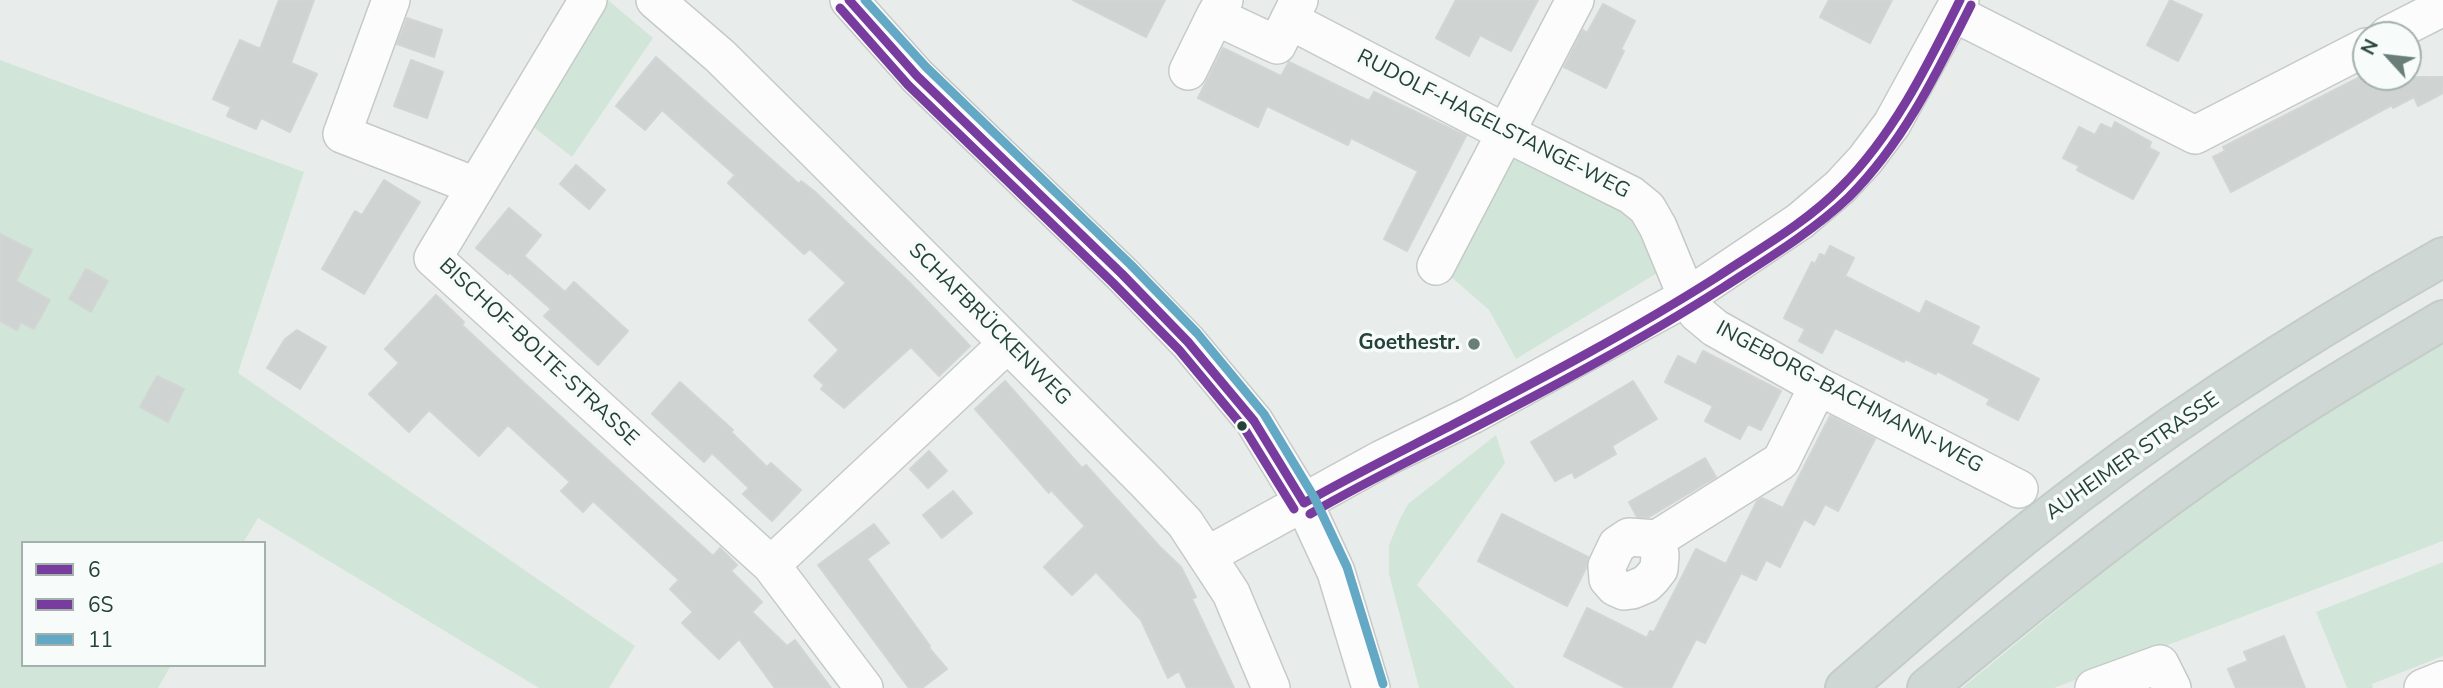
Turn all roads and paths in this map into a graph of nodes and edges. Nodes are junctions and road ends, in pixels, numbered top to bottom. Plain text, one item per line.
1 (391, 0) edge
2 (588, 0) edge
3 (655, 0) edge
4 (849, 0) edge
5 (1575, 0) edge
6 (1957, 7) edge
7 (2443, 7) edge
8 (1220, 8) edge
9 (1294, 10) edge
10 (2416, 21) edge
11 (2352, 54) edge
12 (1188, 71) dead end
13 (1506, 133) junction
14 (475, 186) junction
15 (2443, 257) edge
16 (1436, 266) dead end
17 (1687, 297) junction
18 (2443, 320) edge
19 (1007, 344) junction
20 (1818, 386) junction
21 (2019, 489) dead end
22 (1304, 503) junction
23 (1657, 538) dead end
24 (1208, 555) junction
25 (771, 565) junction
26 (2166, 676) edge
27 (2443, 680) edge
28 (864, 688) edge
29 (1271, 688) edge
30 (1371, 688) edge
31 (1845, 688) edge
32 (1927, 688) edge
33 (2094, 688) edge
34 (2423, 688) edge

1 - 14 street
2 - 14 street, BISCHOF-BOLTE-STRASSE
3 - 19 street, SCHAFBRÜCKENWEG
4 - 22 street
5 - 13 street
6 - 11 street
6 - 17 street
7 - 10 street
8 - 9 street, RUDOLF-HAGELSTANGE-WEG
8 - 12 street, RUDOLF-HAGELSTANGE-WEG
9 - 13 street, RUDOLF-HAGELSTANGE-WEG
13 - 16 street
13 - 17 street, RUDOLF-HAGELSTANGE-WEG
14 - 25 street, BISCHOF-BOLTE-STRASSE
15 - 31 main road, AUHEIMER STRASSE
17 - 20 street, INGEBORG-BACHMANN-WEG
17 - 22 street
18 - 32 main road
19 - 24 street, SCHAFBRÜCKENWEG
19 - 25 street
20 - 21 street, INGEBORG-BACHMANN-WEG
20 - 23 street
22 - 24 street
22 - 30 street
24 - 29 street, SCHAFBRÜCKENWEG
25 - 28 street, BISCHOF-BOLTE-STRASSE
26 - 33 street
27 - 34 street

